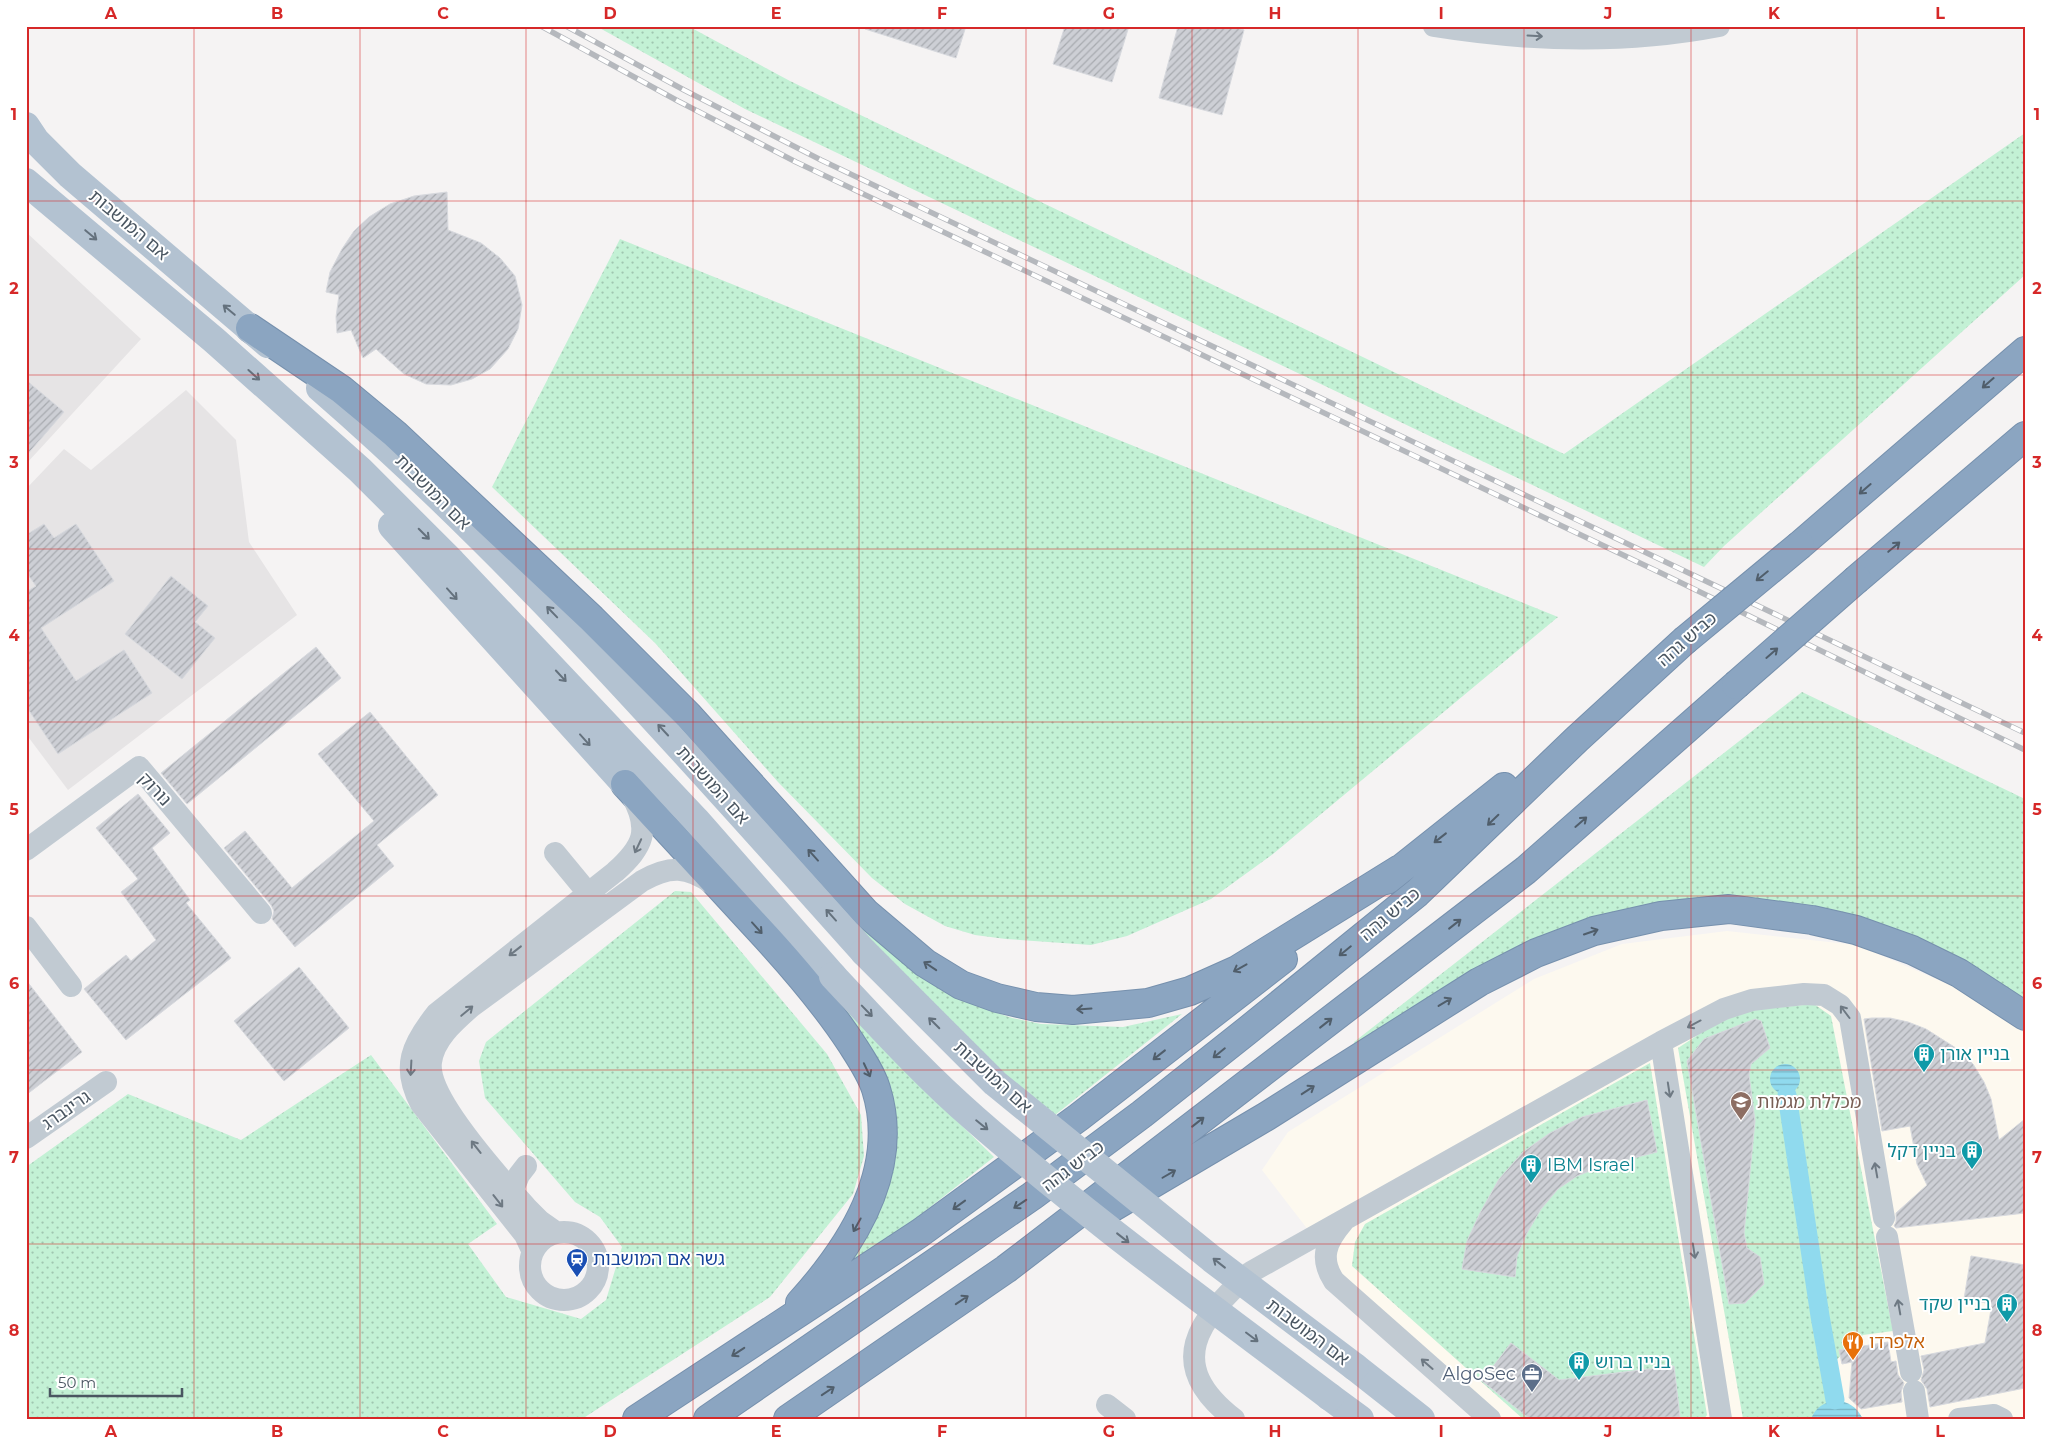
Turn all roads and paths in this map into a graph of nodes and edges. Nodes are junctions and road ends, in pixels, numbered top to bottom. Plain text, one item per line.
1 (1434, 26) edge
2 (1719, 26) edge
3 (1685, 28) edge
4 (29, 133) edge
5 (26, 172) edge
6 (26, 182) edge
7 (66, 214) junction
8 (250, 328) junction
9 (2025, 351) edge
10 (320, 435) junction
11 (2025, 436) edge
12 (1630, 690) junction
13 (626, 784) junction
14 (26, 850) edge
15 (555, 853) dead end
16 (1400, 869) junction
17 (724, 892) junction
18 (588, 893) junction
19 (607, 907) junction
20 (261, 913) dead end
21 (26, 927) edge
22 (71, 986) dead end
23 (2025, 1016) edge
24 (1661, 1042) junction
25 (106, 1082) dead end
26 (26, 1138) edge
27 (526, 1166) dead end
28 (512, 1192) junction
29 (1344, 1221) junction
30 (557, 1233) junction
31 (1293, 1249) junction
32 (533, 1252) junction
33 (1006, 1269) junction
34 (1339, 1287) junction
35 (778, 1326) junction
36 (1107, 1405) dead end
37 (1345, 1410) edge
38 (1721, 1418) edge
39 (637, 1419) edge
40 (708, 1419) edge
41 (788, 1419) edge
42 (1125, 1419) edge
43 (1234, 1419) edge
44 (1422, 1419) edge
45 (1490, 1419) edge
46 (1918, 1419) edge
47 (1959, 1419) edge
48 (2002, 1419) edge

1 -> 3 street
2 - 3 street
8 -> 4 main road, אם המושבות
5 - 7 main road
6 - 7 main road, אם המושבות
7 -> 10 main road, אם המושבות
16 -> 8 highway
44 -> 8 main road, אם המושבות, bridge
9 -> 12 highway, כביש גהה, bridge
10 -> 13 main road
10 -> 37 main road, אם המושבות, bridge
33 -> 11 highway, bridge
12 -> 16 highway
12 -> 40 highway, כביש גהה
13 - 17 highway
13 -> 18 street
14 - 20 street, נורוק
15 - 18 street
16 -> 35 highway
17 - 19 street
17 -> 35 highway
18 - 19 street
18 -> 32 street
28 -> 19 street
21 - 22 street
33 -> 23 highway
24 - 29 street
24 -> 38 street
46 -> 24 street
25 - 26 street, גרינברג
27 - 28 street
28 - 30 street
29 - 31 street
29 - 34 street
30 - 32 street
30 - 32 street
31 - 34 street
31 - 43 street
41 -> 33 highway
45 -> 34 street
35 -> 39 highway
36 - 42 street
47 - 48 street

